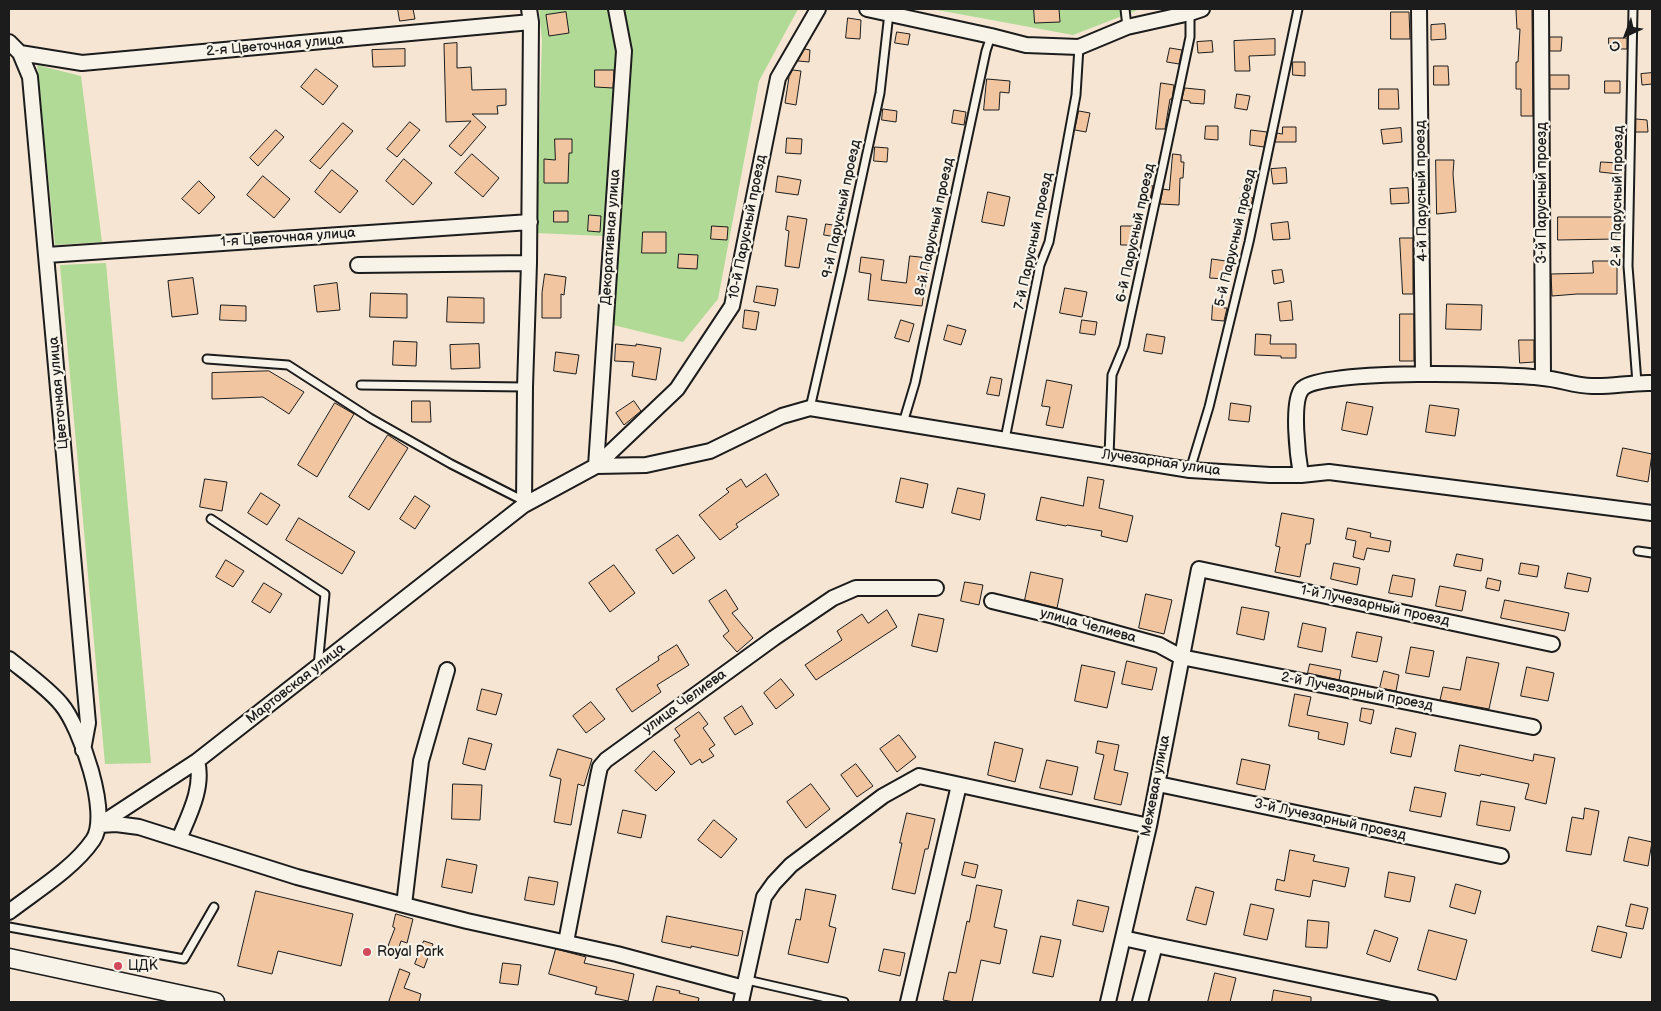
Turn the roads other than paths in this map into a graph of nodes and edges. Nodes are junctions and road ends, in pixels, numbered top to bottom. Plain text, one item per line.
1 (616, 9) edge
2 (818, 9) edge
3 (867, 9) edge
4 (1125, 9) edge
5 (1298, 9) edge
6 (1419, 9) edge
7 (1541, 9) edge
8 (1633, 9) edge
9 (1196, 11) edge
10 (889, 14) junction
11 (530, 15) edge
12 (1127, 27) junction
13 (991, 36) junction
14 (9, 42) edge
15 (1079, 47) junction
16 (20, 53) junction
17 (530, 222) junction
18 (47, 255) junction
19 (530, 263) junction
20 (358, 265) dead end
21 (207, 359) dead end
22 (1423, 374) junction
23 (1543, 378) junction
24 (1637, 383) junction
25 (1652, 383) edge
26 (361, 385) dead end
27 (525, 388) junction
28 (810, 408) junction
29 (903, 423) junction
30 (1005, 439) junction
31 (1109, 456) junction
32 (596, 466) junction
33 (1190, 470) junction
34 (1301, 475) junction
35 (524, 503) junction
36 (1652, 513) edge
37 (211, 519) dead end
38 (1638, 551) dead end
39 (1652, 553) edge
40 (1199, 569) joint
41 (936, 588) dead end
42 (992, 601) dead end
43 (1552, 644) dead end
44 (1181, 657) junction
45 (9, 659) edge
46 (318, 666) junction
47 (447, 670) dead end
48 (1533, 727) dead end
49 (83, 750) junction
50 (197, 761) junction
51 (1158, 784) junction
52 (959, 785) junction
53 (99, 825) junction
54 (1149, 826) junction
55 (179, 839) junction
56 (1502, 856) dead end
57 (404, 905) junction
58 (214, 907) dead end
59 (9, 912) edge
60 (9, 927) edge
61 (1123, 938) junction
62 (566, 942) junction
63 (1155, 945) junction
64 (9, 958) edge
65 (744, 990) edge
66 (215, 1002) edge
67 (844, 1002) edge
68 (908, 1002) edge
69 (1108, 1002) edge
70 (1140, 1002) edge
71 (1430, 1002) edge

1 - 32 street, Декоративная улица
2 - 32 street, 10-й Парусный проезд
3 - 10 street
4 - 12 lane
5 - 33 lane, 5-й Парусный проезд
6 - 22 street, 4-й Парусный проезд
7 - 23 street, 3-й Парусный проезд
8 - 24 lane, 2-й Парусный проезд
9 - 12 street
9 - 31 lane, 6-й Парусный проезд
10 - 13 street
10 - 28 lane, 9-й Парусный проезд
11 - 16 street, 2-я Цветочная улица
11 - 17 street
12 - 15 street
13 - 15 street
13 - 29 lane, 8-й Парусный проезд
14 - 16 street, Цветочная улица
15 - 30 lane, 7-й Парусный проезд
16 - 18 street, Цветочная улица
17 - 18 street, 1-я Цветочная улица
17 - 19 street
18 - 49 street, Цветочная улица
19 - 20 street
19 - 27 street
21 - 35 lane
22 - 23 street
22 - 34 street
23 - 24 street
24 - 25 street
26 - 27 lane
27 - 35 street
28 - 29 street, Лучезарная улица
28 - 32 street, Лучезарная улица
29 - 30 street, Лучезарная улица
30 - 31 street, Лучезарная улица
31 - 33 street, Лучезарная улица
32 - 35 street, Мартовская улица
33 - 34 street, Лучезарная улица
34 - 36 street, Лучезарная улица
35 - 46 street, Мартовская улица
37 - 46 lane
38 - 39 lane
40 - 43 street, 1-й Лучезарный проезд
40 - 44 street, Межевая улица
41 - 62 street, улица Челиева
42 - 44 street, улица Челиева
44 - 48 street, 2-й Лучезарный проезд
44 - 51 street, Межевая улица
45 - 49 street
46 - 50 street, Мартовская улица
47 - 57 street
49 - 53 street
50 - 53 street, Мартовская улица
50 - 55 street
51 - 54 street, Межевая улица
51 - 56 street, 3-й Лучезарный проезд
52 - 54 street
52 - 65 street
52 - 68 street
53 - 55 street
53 - 59 street, Мартовская улица
54 - 61 street, Межевая улица
55 - 57 street
57 - 62 street
58 - 60 lane
61 - 63 street
61 - 69 street, Межевая улица
62 - 65 street
63 - 70 street
63 - 71 street
64 - 66 street
65 - 67 lane

